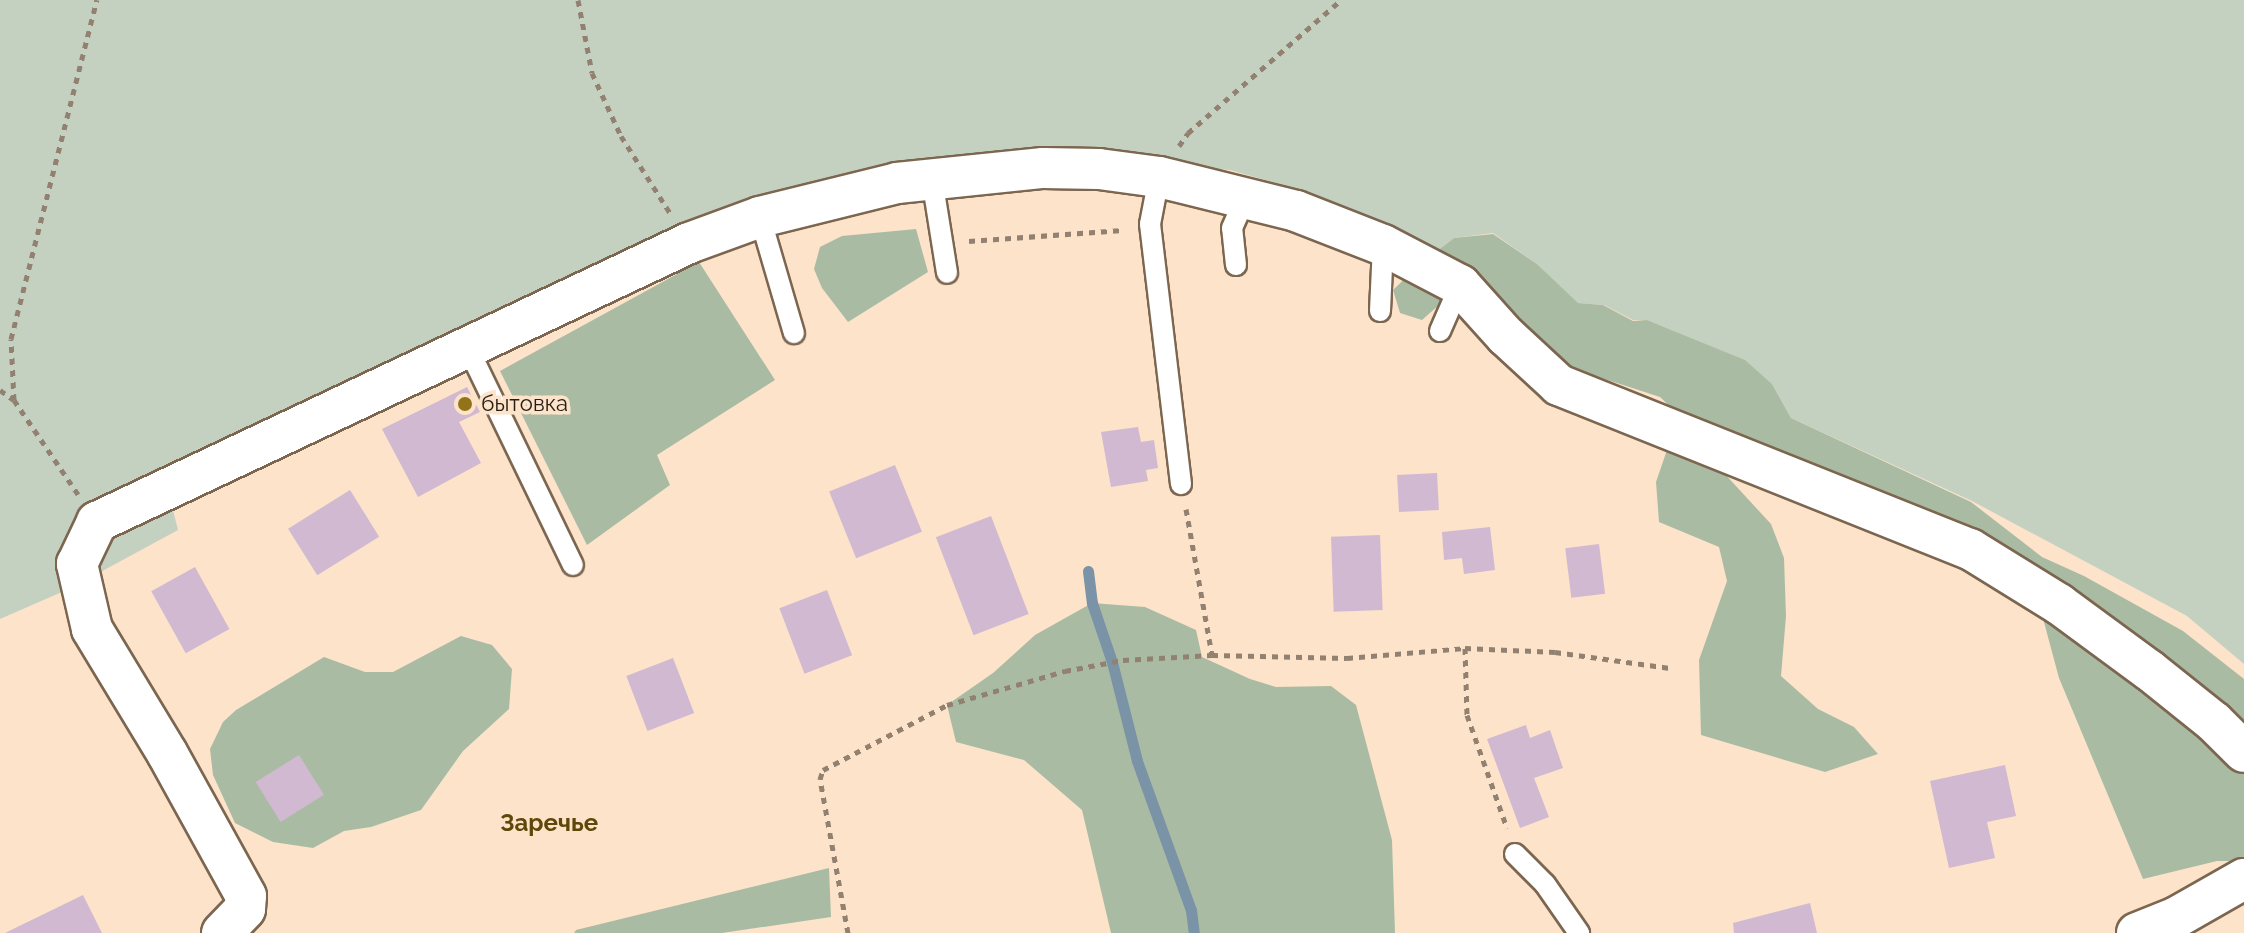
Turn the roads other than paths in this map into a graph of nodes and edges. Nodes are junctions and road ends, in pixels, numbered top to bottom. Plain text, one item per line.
1 (1159, 177) junction
2 (932, 179) junction
3 (1246, 197) junction
4 (760, 217) junction
5 (1383, 245) junction
6 (1236, 265) dead end
7 (947, 273) dead end
8 (1460, 285) junction
9 (1380, 311) dead end
10 (1440, 331) dead end
11 (794, 333) dead end
12 (468, 348) junction
13 (1181, 484) road end
14 (573, 565) dead end
15 (2244, 752) edge
16 (1515, 854) road end
17 (2244, 879) edge
18 (230, 931) edge
19 (1579, 933) edge
20 (2137, 933) edge

1 - 2 street
1 - 3 street
1 - 13 lane
2 - 4 street
2 - 7 lane
3 - 5 street
3 - 6 lane
4 - 11 lane
4 - 12 street
5 - 8 street
5 - 9 lane
8 - 10 lane
8 - 15 street
12 - 14 lane
12 - 18 street
16 - 19 lane
17 - 20 street

